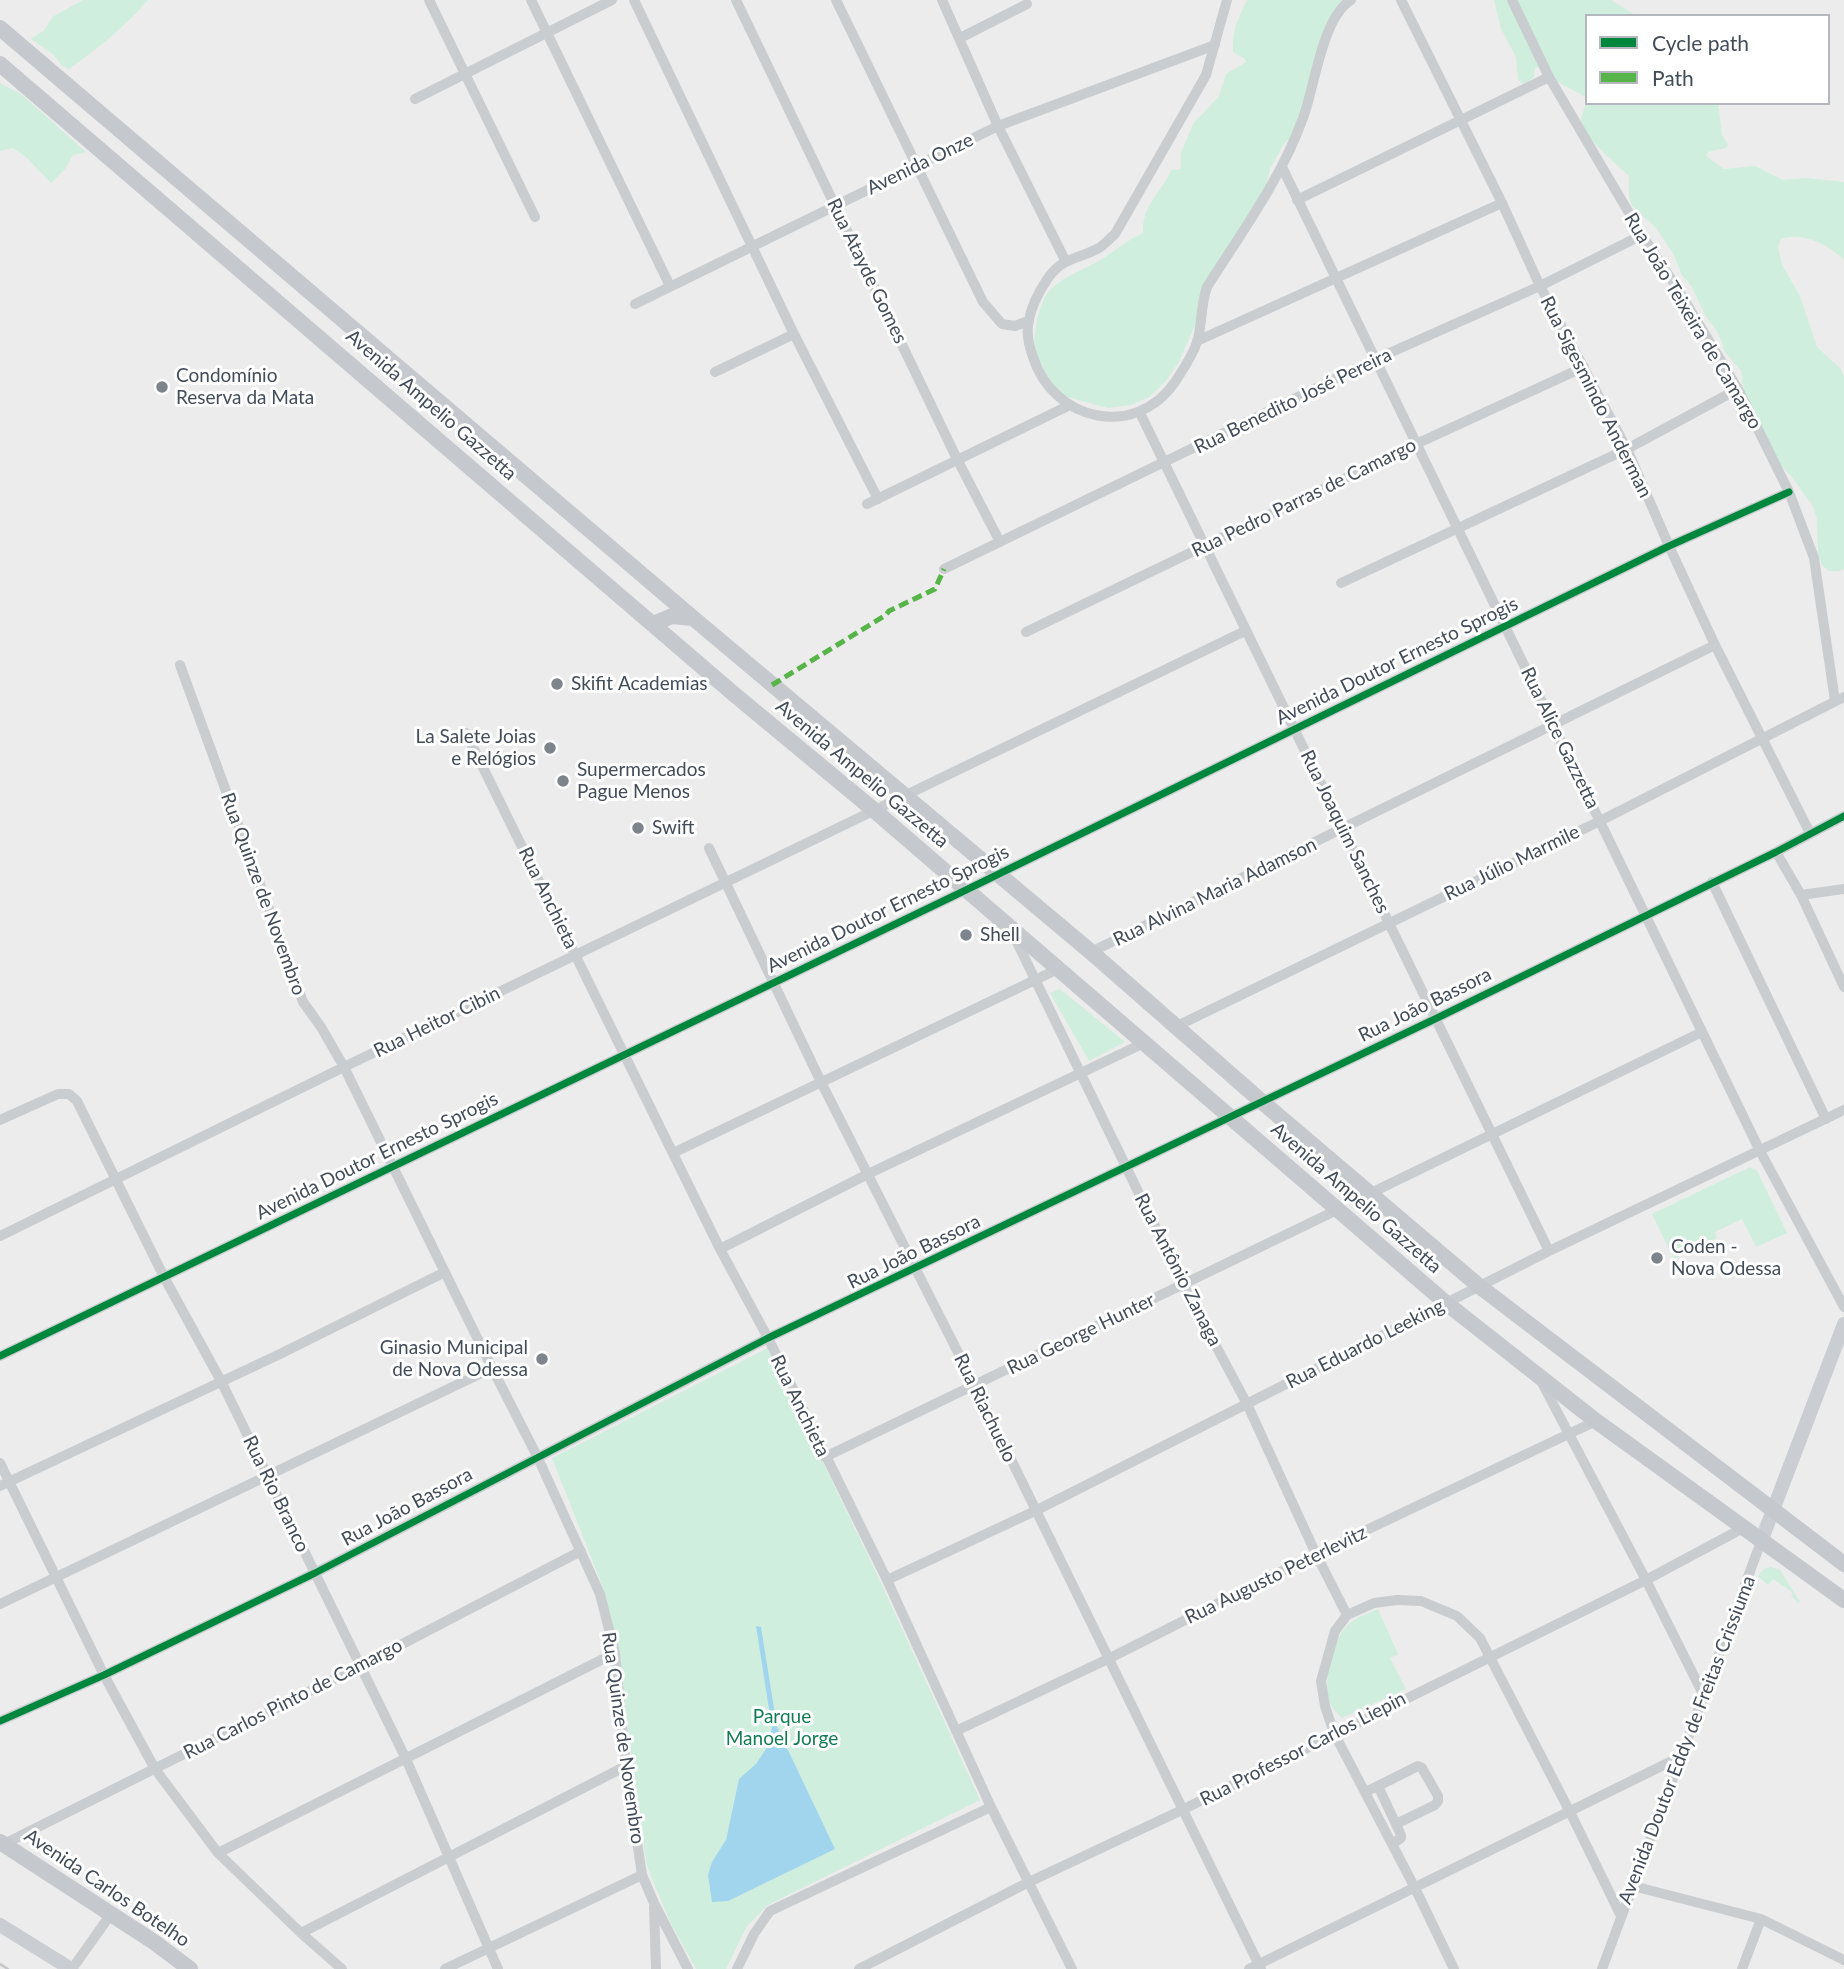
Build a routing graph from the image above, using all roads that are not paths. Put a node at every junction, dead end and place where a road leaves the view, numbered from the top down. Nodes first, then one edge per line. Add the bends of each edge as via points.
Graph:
1 (429, 0) edge
2 (531, 0) edge
3 (612, 0) edge
4 (634, 0) edge
5 (736, 0) edge
6 (836, 0) edge
7 (942, 0) edge
8 (1227, 0) edge
9 (1351, 0) edge
10 (1401, 0) edge
11 (1512, 0) edge
12 (1027, 4) dead end
13 (0, 28) edge
14 (547, 34) junction
15 (960, 38) junction
16 (1215, 45) junction
17 (0, 64) edge
18 (465, 73) junction
19 (1549, 77) junction
20 (415, 99) dead end
21 (1462, 119) junction
22 (998, 126) junction
23 (916, 166) junction
24 (1282, 167) junction
25 (1297, 200) junction
26 (1502, 202) junction
27 (836, 206) junction
28 (535, 217) dead end
29 (1642, 235) junction
30 (752, 246) junction
31 (1065, 260) junction
32 (1335, 279) junction
33 (670, 286) junction
34 (1540, 286) junction
35 (635, 304) dead end
36 (1028, 321) junction
37 (351, 328) junction
38 (794, 334) junction
39 (1197, 341) junction
40 (330, 347) junction
41 (1376, 359) junction
42 (1584, 367) junction
43 (715, 372) dead end
44 (1738, 389) junction
45 (1070, 405) junction
46 (1140, 413) junction
47 (1416, 444) junction
48 (1627, 449) junction
49 (958, 461) junction
50 (1163, 464) junction
51 (1789, 492) junction
52 (878, 499) junction
53 (867, 504) dead end
54 (1458, 527) junction
55 (1000, 542) junction
56 (1669, 546) junction
57 (1204, 547) junction
58 (944, 569) dead end
59 (1341, 583) dead end
60 (693, 618) junction
61 (653, 624) junction
62 (1504, 627) junction
63 (1245, 631) junction
64 (1026, 632) dead end
65 (1716, 645) junction
66 (180, 665) dead end
67 (1839, 699) edge
68 (1554, 726) junction
69 (1294, 729) junction
70 (466, 733) dead end
71 (1762, 738) junction
72 (905, 797) junction
73 (875, 811) junction
74 (1844, 816) edge
75 (1600, 821) junction
76 (1342, 829) junction
77 (1810, 833) junction
78 (709, 848) dead end
79 (1776, 852) junction
80 (998, 874) junction
81 (1712, 882) junction
82 (726, 884) junction
83 (1844, 889) edge
84 (966, 890) junction
85 (1801, 895) junction
86 (1646, 914) junction
87 (1390, 922) junction
88 (1008, 925) junction
89 (1091, 952) junction
90 (575, 955) junction
91 (1058, 970) junction
92 (775, 981) junction
93 (1035, 981) junction
94 (1844, 987) edge
95 (1435, 1019) junction
96 (1177, 1026) junction
97 (1702, 1032) junction
98 (1144, 1043) junction
99 (624, 1053) junction
100 (344, 1067) junction
101 (1080, 1074) junction
102 (821, 1082) junction
103 (1261, 1101) junction
104 (1844, 1110) edge
105 (1229, 1117) junction
106 (1826, 1119) junction
107 (0, 1120) edge
108 (1492, 1134) junction
109 (1760, 1151) junction
110 (673, 1153) junction
111 (1126, 1166) junction
112 (392, 1167) junction
113 (868, 1174) junction
114 (116, 1181) junction
115 (1371, 1193) junction
116 (1337, 1210) junction
117 (0, 1236) edge
118 (720, 1249) junction
119 (1549, 1251) junction
120 (916, 1270) junction
121 (445, 1272) junction
122 (164, 1276) junction
123 (1183, 1284) junction
124 (1479, 1286) junction
125 (1446, 1303) junction
126 (1844, 1307) edge
127 (1844, 1324) edge
128 (768, 1338) junction
129 (0, 1356) edge
130 (492, 1368) junction
131 (1535, 1371) junction
132 (221, 1381) junction
133 (975, 1386) junction
134 (1247, 1404) junction
135 (1596, 1421) junction
136 (1569, 1434) junction
137 (537, 1456) junction
138 (825, 1457) junction
139 (0, 1463) edge
140 (267, 1476) junction
141 (10, 1482) junction
142 (0, 1486) edge
143 (1772, 1510) junction
144 (1035, 1511) junction
145 (1745, 1527) junction
146 (1762, 1539) junction
147 (581, 1551) junction
148 (1315, 1554) junction
149 (1844, 1564) edge
150 (315, 1573) junction
151 (55, 1577) junction
152 (887, 1580) junction
153 (1646, 1580) junction
154 (1844, 1600) edge
155 (0, 1604) edge
156 (1347, 1615) junction
157 (615, 1653) junction
158 (1489, 1656) junction
159 (1108, 1659) junction
160 (360, 1666) junction
161 (104, 1675) junction
162 (1704, 1696) junction
163 (0, 1721) edge
164 (956, 1731) junction
165 (1334, 1733) junction
166 (1682, 1756) junction
167 (406, 1759) junction
168 (626, 1766) junction
169 (155, 1769) junction
170 (1378, 1786) junction
171 (1364, 1791) junction
172 (991, 1807) junction
173 (1182, 1810) junction
174 (1570, 1812) junction
175 (1396, 1825) junction
176 (2, 1843) edge
177 (1392, 1844) junction
178 (218, 1853) junction
179 (448, 1857) junction
180 (642, 1875) junction
181 (1029, 1882) junction
182 (1633, 1886) junction
183 (1415, 1888) junction
184 (654, 1903) junction
185 (111, 1914) junction
186 (1621, 1916) junction
187 (1760, 1919) junction
188 (0, 1925) edge
189 (301, 1933) junction
190 (488, 1948) junction
191 (1844, 1961) edge
192 (881, 1964) edge
193 (1256, 1967) edge
194 (72, 1969) edge
195 (190, 1969) edge
196 (342, 1969) edge
197 (445, 1969) edge
198 (498, 1969) edge
199 (656, 1969) edge
200 (688, 1969) edge
201 (737, 1969) edge
202 (859, 1969) edge
203 (1072, 1969) edge
204 (1454, 1969) edge
205 (1602, 1969) edge
206 (1742, 1969) edge
207 (1841, 1969) edge

1 - 18 street
2 - 14 street
3 - 14 street
4 - 30 street
5 - 27 street, Rua Atayde Gomes
6 - 23 street
7 - 15 street
8 - 16 street
9 - 24 street via 1337,13 1304,117
10 - 21 street, Rua Sigesmindo Anderman
11 - 19 street, Rua João Teixeira de Camargo
12 - 15 street
13 - 37 main road, Avenida Ampelio Gazzetta
14 - 18 street
14 - 33 street
15 - 22 street
16 - 22 street, Avenida Onze
16 - 31 street via 1198,91 1115,234 1100,247
17 - 40 main road, Avenida Ampelio Gazzetta
18 - 20 street
18 - 28 street
19 - 21 street
19 - 29 street, Rua João Teixeira de Camargo
21 - 25 street
21 - 26 street, Rua Sigesmindo Anderman
22 - 23 street, Avenida Onze
22 - 31 street
23 - 27 street, Avenida Onze
23 - 36 street via 992,316 1014,326
24 - 25 street, Rua Alice Gazzetta
24 - 39 street via 1208,287
25 - 32 street, Rua Alice Gazzetta
26 - 32 street
26 - 34 street, Rua Sigesmindo Anderman
27 - 30 street, Avenida Onze
27 - 49 street, Rua Atayde Gomes
29 - 34 street, Rua Benedito José Pereira
29 - 44 street, Rua João Teixeira de Camargo
30 - 33 street, Avenida Onze
30 - 38 street
31 - 36 street via 1046,281
32 - 39 street
32 - 41 street, Rua Alice Gazzetta
33 - 35 street, Avenida Onze
34 - 41 street, Rua Benedito José Pereira
34 - 42 street, Rua Sigesmindo Anderman
36 - 45 street via 1037,369 1049,389
37 - 40 main road via 346,339
37 - 60 main road, Avenida Ampelio Gazzetta
38 - 43 street
38 - 52 street
39 - 46 street via 1159,401
40 - 61 main road, Avenida Ampelio Gazzetta
41 - 47 street, Rua Alice Gazzetta
41 - 50 street, Rua Benedito José Pereira
42 - 47 street, Rua Pedro Parras de Camargo
42 - 48 street, Rua Sigesmindo Anderman
44 - 48 street
44 - 51 street, Rua João Teixeira de Camargo
45 - 46 street via 1100,415
45 - 49 street
46 - 50 street, Rua Joaquim Sanches
47 - 54 street, Rua Alice Gazzetta
47 - 57 street, Rua Pedro Parras de Camargo
48 - 54 street
48 - 56 street, Rua Sigesmindo Anderman
49 - 52 street
49 - 55 street, Rua Atayde Gomes
50 - 55 street, Rua Benedito José Pereira
50 - 57 street, Rua Joaquim Sanches
51 - 56 street, Avenida Doutor Ernesto Sprogis
51 - 67 street, Rua João Teixeira de Camargo via 1814,558
52 - 53 street
54 - 59 street
54 - 62 street, Rua Alice Gazzetta
55 - 58 street, Rua Benedito José Pereira
56 - 62 street, Avenida Doutor Ernesto Sprogis
56 - 65 street, Rua Sigesmindo Anderman
57 - 63 street, Rua Joaquim Sanches
57 - 64 street, Rua Pedro Parras de Camargo
60 - 61 main road via 672,616
60 - 72 main road, Avenida Ampelio Gazzetta
61 - 73 main road, Avenida Ampelio Gazzetta
62 - 68 street, Rua Alice Gazzetta
62 - 69 street, Avenida Doutor Ernesto Sprogis
63 - 69 street, Rua Joaquim Sanches
63 - 72 street, Rua Heitor Cibin
65 - 68 street, Rua Alvina Maria Adamson
65 - 71 street, Rua Sigesmindo Anderman
66 - 100 street, Rua Quinze de Novembro via 303,1002
67 - 71 street, Rua Júlio Marmile
68 - 75 street, Rua Alice Gazzetta
68 - 76 street, Rua Alvina Maria Adamson
69 - 76 street, Rua Joaquim Sanches
69 - 80 street, Avenida Doutor Ernesto Sprogis
70 - 90 street, Rua Anchieta
71 - 75 street, Rua Júlio Marmile
71 - 77 street, Rua Sigesmindo Anderman
72 - 73 street, Rua Heitor Cibin
72 - 80 main road, Avenida Ampelio Gazzetta
73 - 82 street, Rua Heitor Cibin
73 - 84 main road, Avenida Ampelio Gazzetta
74 - 77 street, Rua João Bassora
75 - 86 street, Rua Alice Gazzetta
75 - 87 street, Rua Júlio Marmile
76 - 87 street, Rua Joaquim Sanches
76 - 89 street, Rua Alvina Maria Adamson
77 - 79 street, Rua João Bassora
78 - 82 street, Rua Riachuelo
79 - 81 street, Rua João Bassora
79 - 85 street
80 - 84 street, Avenida Doutor Ernesto Sprogis
80 - 89 main road, Avenida Ampelio Gazzetta
81 - 86 street, Rua João Bassora
81 - 106 street
82 - 90 street, Rua Heitor Cibin
82 - 92 street, Rua Riachuelo
83 - 85 street
84 - 88 main road, Avenida Ampelio Gazzetta
84 - 92 street, Avenida Doutor Ernesto Sprogis
85 - 94 street
86 - 95 street, Rua João Bassora
86 - 97 street, Rua Alice Gazzetta
87 - 95 street, Rua Joaquim Sanches
87 - 96 street, Rua Júlio Marmile
88 - 91 main road, Avenida Ampelio Gazzetta
88 - 93 street, Rua Antônio Zanaga
89 - 96 main road, Avenida Ampelio Gazzetta
90 - 99 street, Rua Anchieta
90 - 100 street, Rua Heitor Cibin
91 - 93 street
91 - 98 main road, Avenida Ampelio Gazzetta
92 - 99 street, Avenida Doutor Ernesto Sprogis
92 - 102 street, Rua Riachuelo
93 - 101 street, Rua Antônio Zanaga
93 - 102 street
95 - 103 street, Rua João Bassora
95 - 108 street, Rua Joaquim Sanches
96 - 103 main road, Avenida Ampelio Gazzetta
97 - 108 street
97 - 109 street, Rua Alice Gazzetta
98 - 101 street
98 - 105 main road, Avenida Ampelio Gazzetta
99 - 110 street, Rua Anchieta
99 - 112 street, Avenida Doutor Ernesto Sprogis
100 - 112 street, Rua Quinze de Novembro
100 - 114 street, Rua Heitor Cibin
101 - 111 street, Rua Antônio Zanaga
101 - 113 street
102 - 110 street
102 - 113 street, Rua Riachuelo
103 - 105 street, Rua João Bassora
103 - 115 main road, Avenida Ampelio Gazzetta
104 - 106 street, Rua Eduardo Leeking
105 - 111 street, Rua João Bassora
105 - 116 main road, Avenida Ampelio Gazzetta
106 - 109 street, Rua Eduardo Leeking
107 - 114 street, Rua Rio Branco via 58,1094 69,1094 77,1101
108 - 115 street
108 - 119 street, Rua Joaquim Sanches
109 - 119 street, Rua Eduardo Leeking
109 - 126 street, Rua Alice Gazzetta
110 - 118 street, Rua Anchieta
111 - 120 street, Rua João Bassora
111 - 123 street, Rua Antônio Zanaga
112 - 121 street, Rua Quinze de Novembro
112 - 122 street, Avenida Doutor Ernesto Sprogis
113 - 118 street
113 - 120 street, Rua Riachuelo
114 - 117 street, Rua Heitor Cibin
114 - 122 street, Rua Rio Branco
115 - 124 main road, Avenida Ampelio Gazzetta
116 - 123 street, Rua George Hunter
116 - 125 main road, Avenida Ampelio Gazzetta
118 - 128 street, Rua Anchieta
119 - 124 street, Rua Eduardo Leeking
120 - 128 street, Rua João Bassora
120 - 133 street, Rua Riachuelo
121 - 130 street, Rua Quinze de Novembro
121 - 132 street
122 - 129 street, Avenida Doutor Ernesto Sprogis
122 - 132 street, Rua Rio Branco
123 - 133 street, Rua George Hunter
123 - 134 street, Rua Antônio Zanaga
124 - 125 street, Rua Eduardo Leeking
124 - 143 main road, Avenida Ampelio Gazzetta
125 - 131 main road, Avenida Ampelio Gazzetta
125 - 134 street, Rua Eduardo Leeking
127 - 143 main road, Avenida Doutor Eddy de Freitas Crissiuma
128 - 137 street, Rua João Bassora
128 - 138 street, Rua Anchieta
130 - 137 street, Rua Quinze de Novembro
130 - 140 street
131 - 135 main road, Avenida Ampelio Gazzetta
131 - 136 street
132 - 140 street, Rua Rio Branco
132 - 141 street
133 - 138 street, Rua George Hunter
133 - 144 street, Rua Riachuelo
134 - 144 street, Rua Eduardo Leeking
134 - 148 street, Rua Antônio Zanaga
135 - 136 street, Rua Augusto Peterlevitz
135 - 145 main road, Avenida Ampelio Gazzetta
136 - 148 street, Rua Augusto Peterlevitz
136 - 153 street
137 - 147 street, Rua Quinze de Novembro
137 - 150 street, Rua João Bassora
138 - 152 street, Rua Anchieta
139 - 141 street
140 - 150 street, Rua Rio Branco
140 - 151 street
141 - 142 street
141 - 151 street
143 - 146 main road, Avenida Doutor Eddy de Freitas Crissiuma
143 - 149 main road, Avenida Ampelio Gazzetta
144 - 152 street, Rua Eduardo Leeking
144 - 159 street, Rua Riachuelo
145 - 146 main road, Avenida Ampelio Gazzetta
145 - 153 street, Rua Professor Carlos Liepin
146 - 154 main road, Avenida Ampelio Gazzetta
146 - 162 street, Avenida Doutor Eddy de Freitas Crissiuma
147 - 157 street, Rua Quinze de Novembro via 600,1594
147 - 160 street, Rua Carlos Pinto de Camargo
148 - 156 street, Rua Antônio Zanaga
148 - 159 street, Rua Augusto Peterlevitz
150 - 160 street, Rua Rio Branco
150 - 161 street, Rua João Bassora
151 - 155 street
151 - 161 street
152 - 164 street, Rua Anchieta
153 - 158 street, Rua Professor Carlos Liepin
153 - 162 street
156 - 158 street via 1374,1603 1421,1601 1457,1616 1480,1638
156 - 165 street via 1335,1631 1321,1681
157 - 167 street
157 - 168 street, Rua Quinze de Novembro
158 - 165 street, Rua Professor Carlos Liepin
158 - 174 street
159 - 164 street, Rua Augusto Peterlevitz
159 - 173 street, Rua Riachuelo
160 - 167 street, Rua Rio Branco
160 - 169 street, Rua Carlos Pinto de Camargo
161 - 163 street, Rua João Bassora
161 - 169 street
162 - 166 street, Avenida Doutor Eddy de Freitas Crissiuma
164 - 172 street, Rua Anchieta
165 - 171 street
165 - 173 street, Rua Professor Carlos Liepin
166 - 174 street
166 - 182 street, Avenida Doutor Eddy de Freitas Crissiuma
167 - 178 street
167 - 179 street, Rua Rio Branco
168 - 179 street
168 - 180 street, Rua Quinze de Novembro
169 - 176 street, Rua Carlos Pinto de Camargo
169 - 178 street
170 - 171 street
170 - 175 street
170 - 175 street via 1418,1766 1438,1796 1435,1805
171 - 177 street
172 - 181 street, Rua Anchieta
172 - 201 street via 770,1911
173 - 181 street, Rua Professor Carlos Liepin
173 - 193 street, Rua Riachuelo
174 - 183 street
174 - 186 street
175 - 177 street via 1401,1839
176 - 185 main road, Avenida Carlos Botelho
177 - 183 street
178 - 189 street
179 - 189 street
179 - 190 street, Rua Rio Branco
180 - 184 street, Rua Quinze de Novembro
180 - 190 street
181 - 192 street, Rua Professor Carlos Liepin
181 - 203 street, Rua Anchieta
182 - 186 street, Avenida Doutor Eddy de Freitas Crissiuma
182 - 187 street
183 - 193 street
183 - 204 street
184 - 199 street
184 - 200 street, Rua Quinze de Novembro
185 - 194 street
185 - 195 main road, Avenida Carlos Botelho
186 - 205 street, Avenida Doutor Eddy de Freitas Crissiuma
187 - 191 street
187 - 206 street
188 - 194 main road
189 - 196 street
190 - 197 street
190 - 198 street, Rua Rio Branco
191 - 207 street
192 - 202 street, Rua Professor Carlos Liepin

